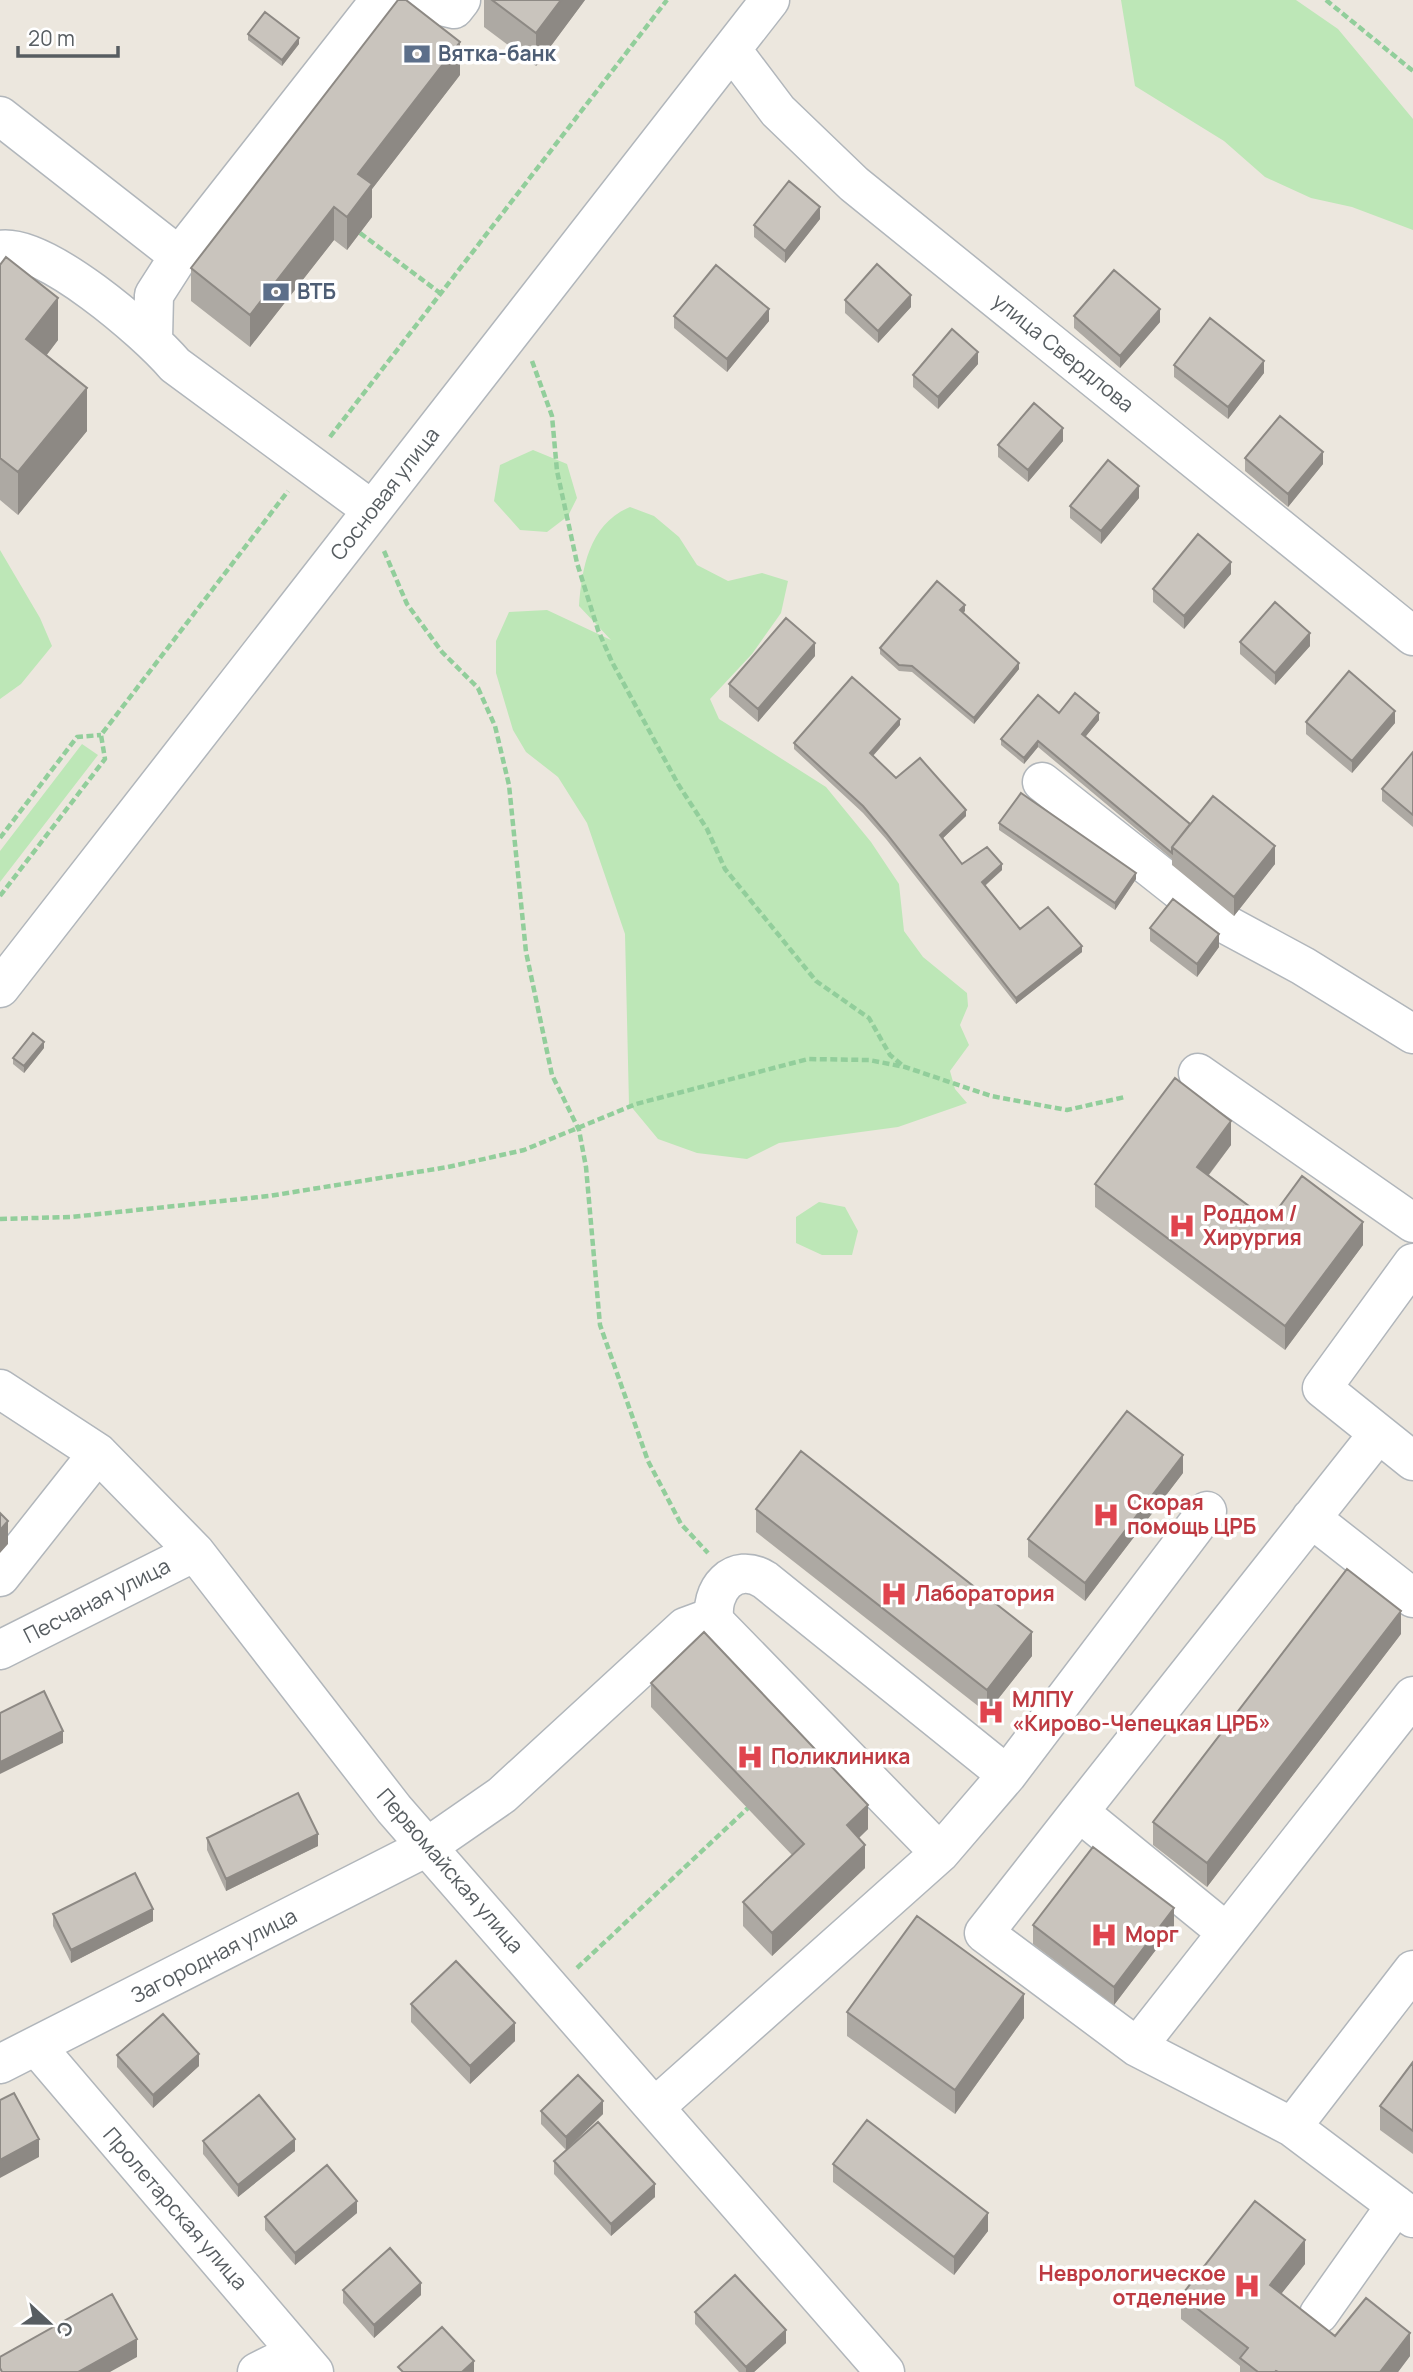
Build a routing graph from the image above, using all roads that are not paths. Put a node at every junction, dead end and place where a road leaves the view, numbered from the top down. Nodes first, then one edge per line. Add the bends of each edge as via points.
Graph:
1 (380, 0) edge
2 (415, 0) edge
3 (461, 0) edge
4 (771, 0) edge
5 (732, 50) junction
6 (0, 117) edge
7 (0, 250) edge
8 (179, 256) junction
9 (153, 339) junction
10 (372, 510) junction
11 (1413, 636) edge
12 (1042, 782) dead end
13 (0, 988) edge
14 (1413, 1034) edge
15 (1198, 1073) dead end
16 (1413, 1223) edge
17 (1413, 1263) edge
18 (0, 1389) edge
19 (1378, 1434) junction
20 (98, 1453) junction
21 (1413, 1461) edge
22 (1207, 1511) dead end
23 (1311, 1518) junction
24 (195, 1552) junction
25 (0, 1577) edge
26 (1413, 1598) edge
27 (715, 1622) junction
28 (0, 1650) edge
29 (1413, 1696) edge
30 (1007, 1775) junction
31 (1079, 1812) junction
32 (427, 1847) junction
33 (940, 1853) junction
34 (1226, 1931) junction
35 (1413, 1970) edge
36 (36, 2046) junction
37 (1136, 2047) junction
38 (0, 2064) edge
39 (655, 2107) junction
40 (1292, 2127) junction
41 (1404, 2212) edge
42 (1318, 2314) dead end
43 (306, 2362) edge
44 (257, 2372) edge
45 (885, 2372) edge

1 - 8 street
2 - 3 street via 454,9
4 - 5 street, Сосновая улица
5 - 10 street, Сосновая улица
5 - 11 street, улица Свердлова via 778,111 854,184
6 - 8 street
7 - 9 street via 34,254
8 - 9 street via 155,295
9 - 10 street via 175,365
10 - 13 street, Сосновая улица
12 - 14 street via 1214,918
15 - 16 street
17 - 19 street via 1322,1388
18 - 20 street, Первомайская улица
19 - 21 street
19 - 23 street
20 - 24 street, Первомайская улица
20 - 25 street
22 - 30 street
23 - 26 street
23 - 31 street
24 - 28 street, Песчаная улица
24 - 32 street, Первомайская улица
27 - 30 street via 714,1603 733,1575 750,1572
27 - 32 street, Загородная улица via 704,1620 685,1627 502,1795
27 - 33 street
29 - 34 street
30 - 33 street
31 - 34 street
31 - 37 street via 984,1933
32 - 36 street, Загородная улица
32 - 39 street, Первомайская улица
33 - 39 street
34 - 37 street
35 - 40 street
36 - 38 street, Загородная улица
36 - 43 street, Пролетарская улица
37 - 40 street
39 - 45 street, Первомайская улица
40 - 41 street
41 - 42 street
43 - 44 street

